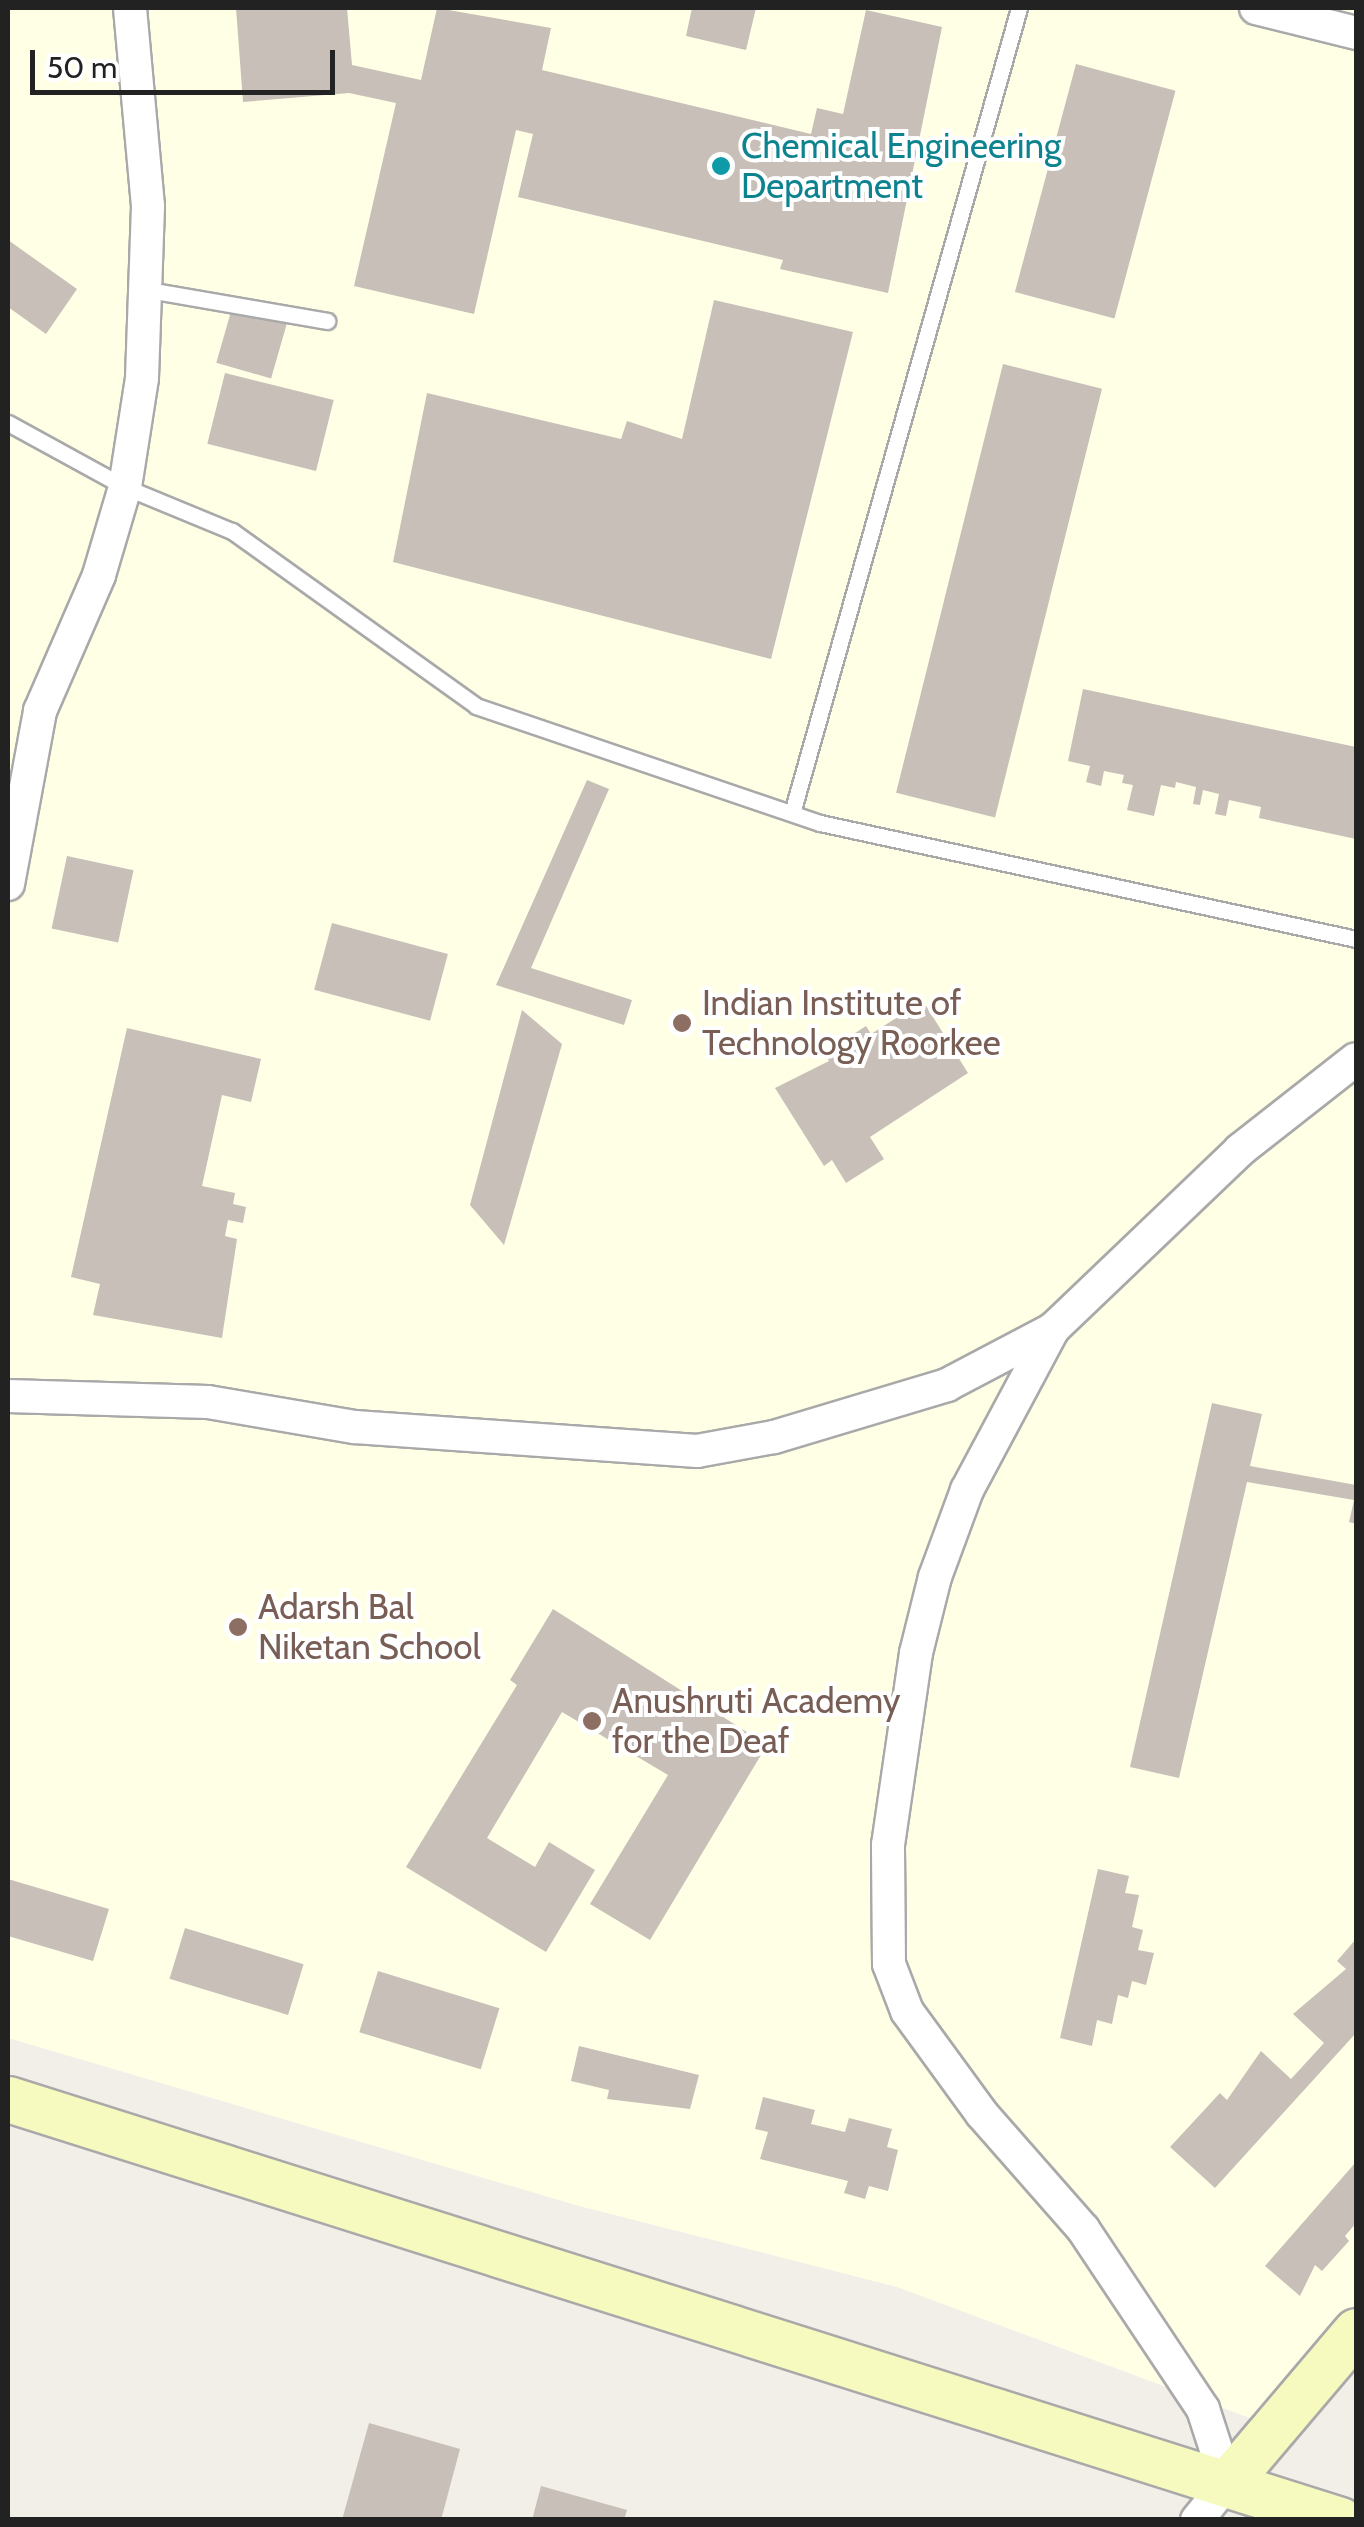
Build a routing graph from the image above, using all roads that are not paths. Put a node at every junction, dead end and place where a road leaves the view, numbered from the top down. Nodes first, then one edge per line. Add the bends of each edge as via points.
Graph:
1 (130, 8) edge
2 (1019, 8) edge
3 (1256, 8) edge
4 (1314, 15) edge
5 (1356, 33) edge
6 (148, 290) junction
7 (327, 320) dead end
8 (8, 422) edge
9 (125, 487) junction
10 (792, 813) junction
11 (8, 884) edge
12 (1356, 939) edge
13 (1356, 1058) edge
14 (1053, 1329) junction
15 (8, 1396) edge
16 (8, 2099) edge
17 (1356, 2331) edge
18 (1227, 2484) junction
19 (1197, 2520) edge
20 (1340, 2520) edge

1 - 6 street
2 - 10 lane
3 - 4 street
4 - 5 street
6 - 7 lane
6 - 9 street
8 - 9 lane
9 - 10 lane via 232,531 476,706
9 - 11 street via 99,575 40,711
10 - 12 lane via 1190,908
13 - 14 street via 1240,1150
14 - 15 street via 947,1384 774,1437 697,1451 355,1427 208,1402 63,1392
14 - 18 street via 967,1490 935,1577 894,1786 885,1912 889,1964 907,2011 982,2114 1083,2229 1184,2378 1203,2408
16 - 18 main road
17 - 18 main road
18 - 19 street
18 - 20 main road

